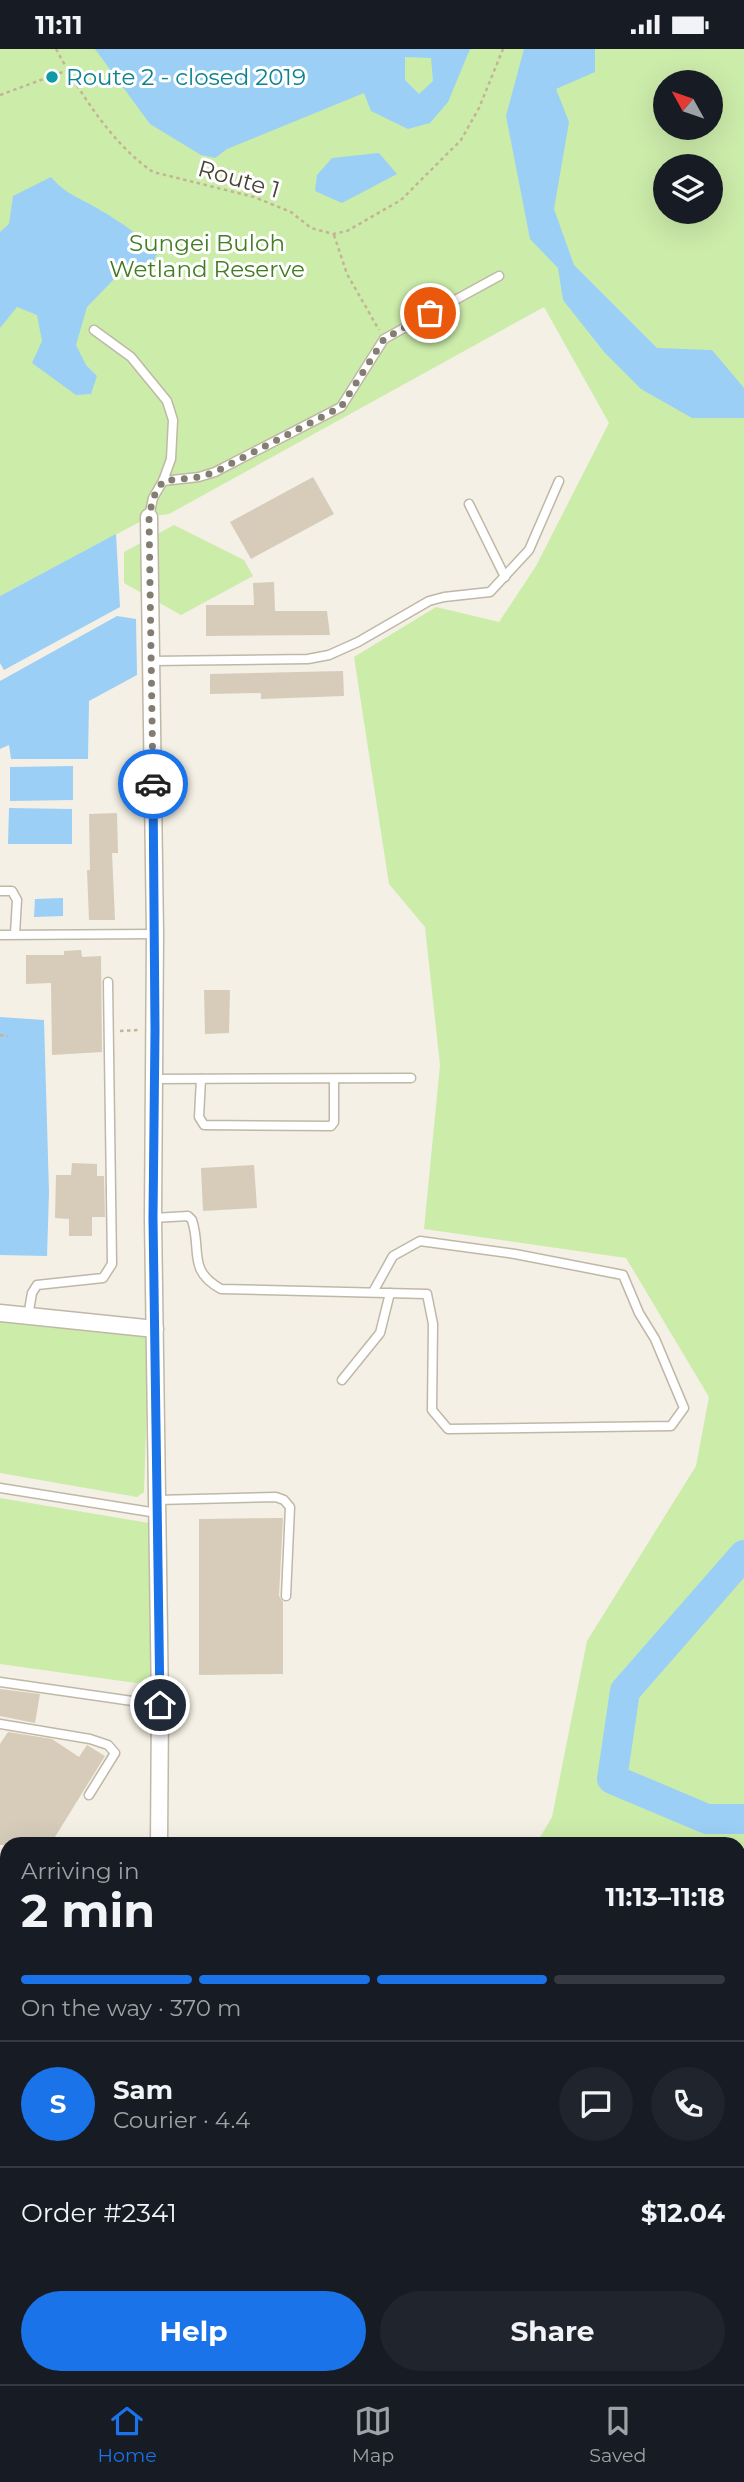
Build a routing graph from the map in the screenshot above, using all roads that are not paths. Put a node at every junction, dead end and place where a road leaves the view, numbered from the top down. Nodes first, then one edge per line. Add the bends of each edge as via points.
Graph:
1 (499, 276) dead end
2 (94, 330) dead end
3 (163, 481) junction
4 (559, 481) dead end
5 (469, 505) dead end
6 (149, 517) joint
7 (505, 577) junction
8 (151, 661) junction
9 (0, 891) edge
10 (155, 934) junction
11 (0, 935) edge
12 (15, 935) junction
13 (108, 982) dead end
14 (411, 1078) dead end
15 (154, 1079) junction
16 (201, 1079) junction
17 (334, 1079) junction
18 (153, 1218) junction
19 (373, 1292) junction
20 (390, 1293) junction
21 (0, 1313) edge
22 (28, 1316) junction
23 (155, 1329) junction
24 (342, 1380) dead end
25 (0, 1488) edge
26 (157, 1507) junction
27 (286, 1596) dead end
28 (0, 1682) edge
29 (160, 1705) junction
30 (0, 1724) edge
31 (89, 1795) dead end
32 (159, 1837) edge

1 - 3 lane via 384,339 341,407 215,472
2 - 3 lane via 131,357 167,401 173,420 171,459
3 - 6 lane
4 - 7 lane via 529,550
5 - 7 lane
6 - 8 street
7 - 8 lane via 490,592 429,601 329,655
8 - 10 street
9 - 12 lane via 12,891 16,900
10 - 12 lane
10 - 15 street
11 - 12 lane
13 - 22 lane via 112,1264 103,1278 37,1285
14 - 17 lane
15 - 16 lane
15 - 18 street
16 - 17 lane
16 - 17 lane via 199,1117 204,1125 331,1126
18 - 19 lane via 188,1216 192,1220 199,1267 203,1276 221,1289
18 - 23 street
19 - 20 lane
19 - 20 lane via 393,1256 420,1241 623,1275 684,1408 671,1426 448,1429 432,1410 433,1324 427,1294
20 - 24 lane via 380,1333
21 - 22 street
22 - 23 street
23 - 26 street
25 - 26 lane
26 - 27 lane via 284,1500 290,1507
26 - 29 street
28 - 29 lane
29 - 32 street
30 - 31 lane via 108,1745 115,1753

